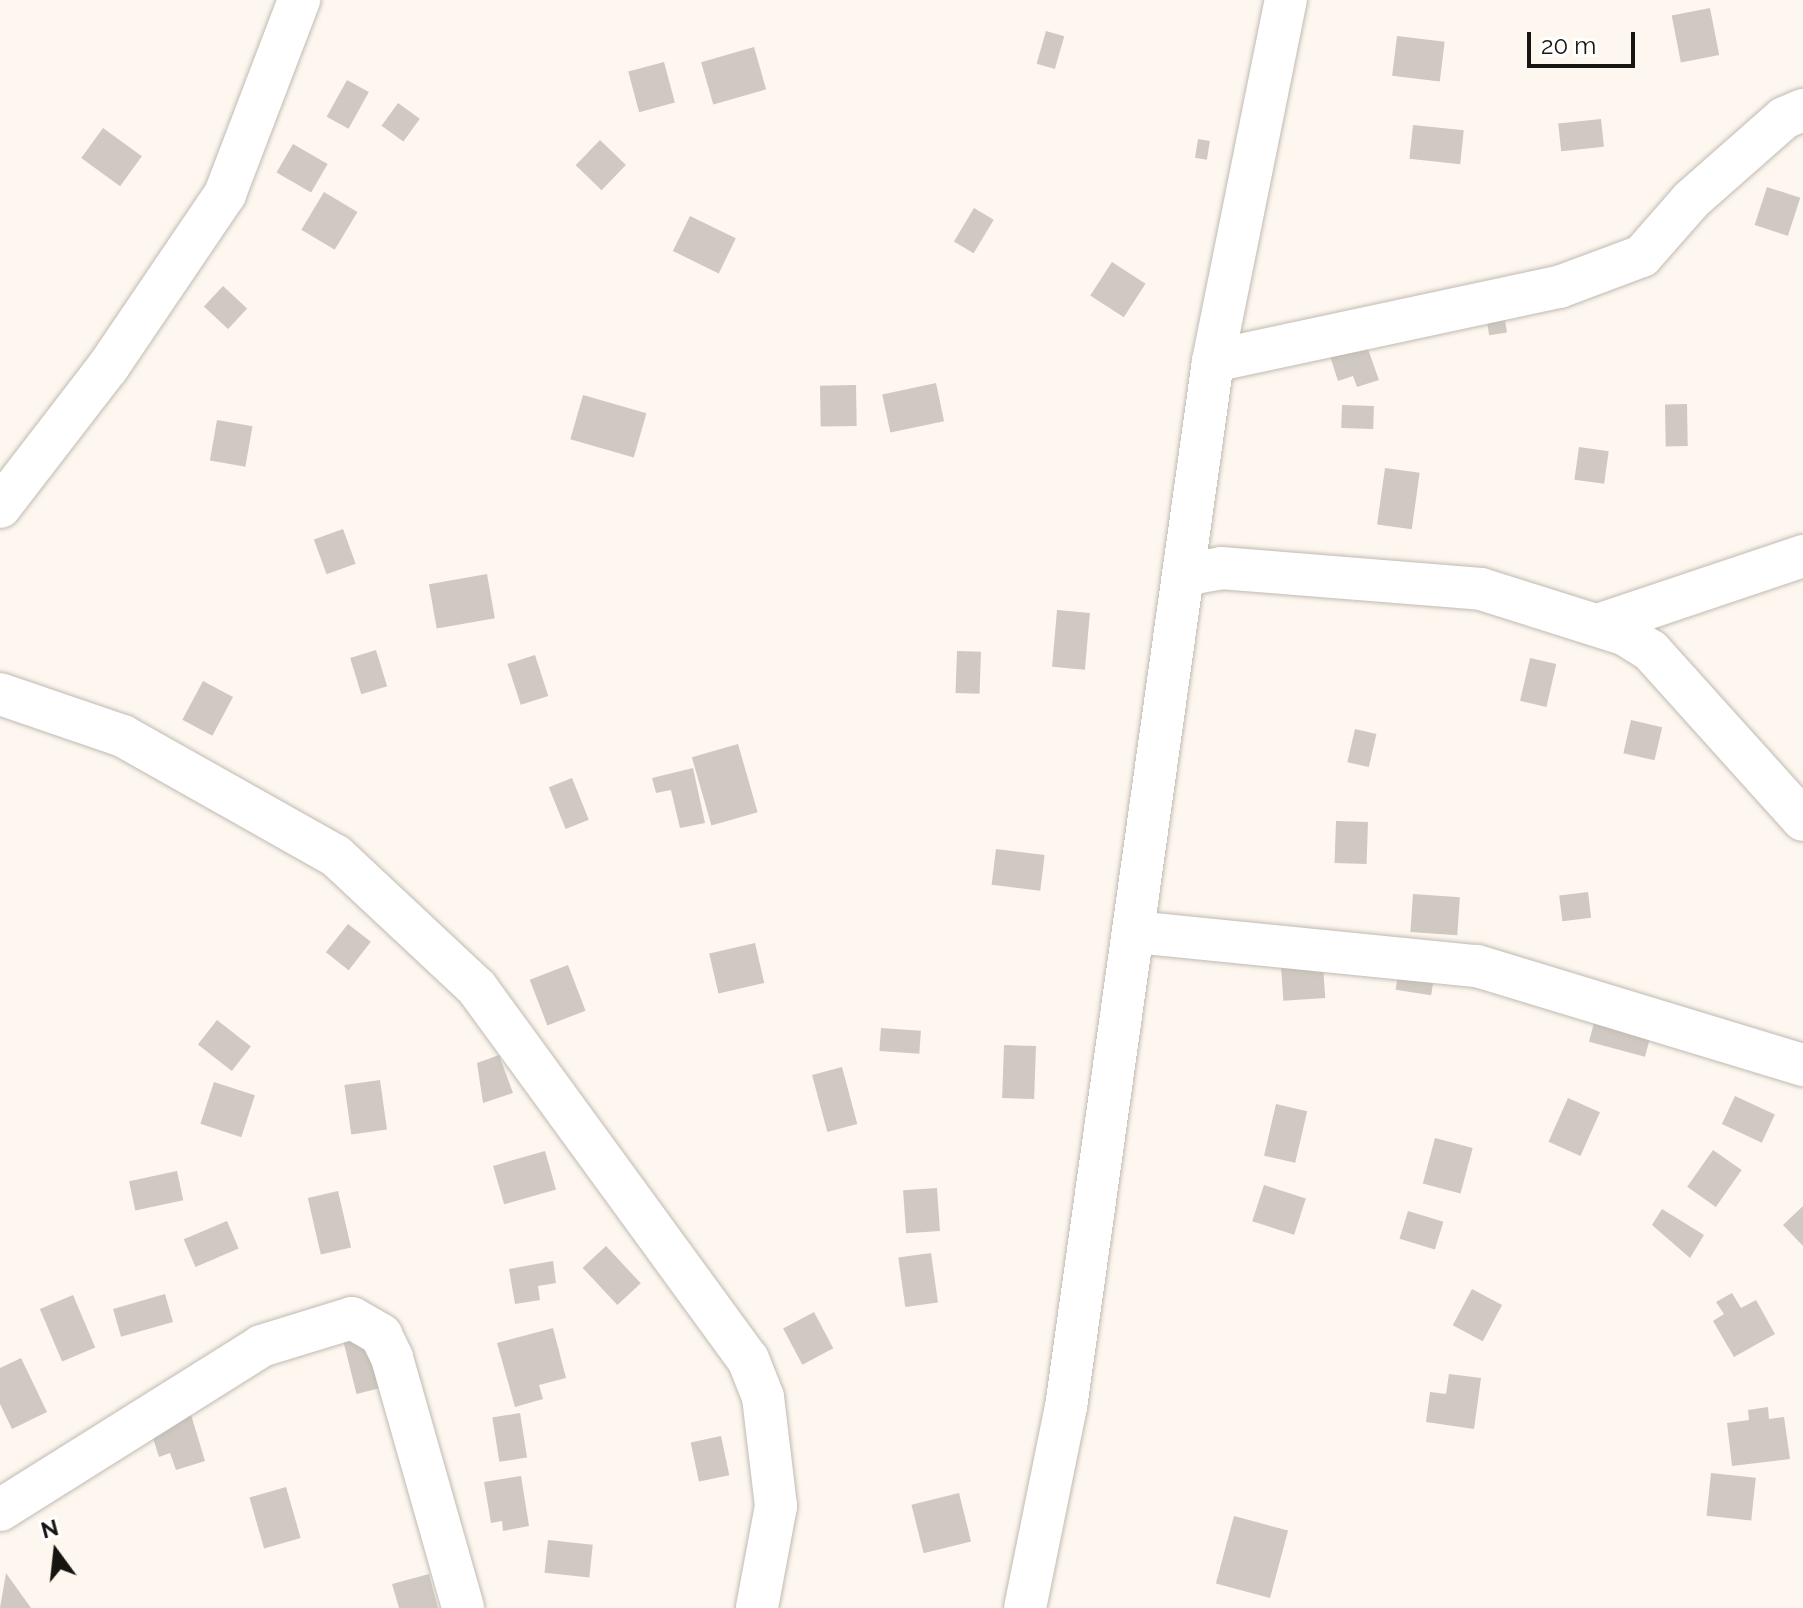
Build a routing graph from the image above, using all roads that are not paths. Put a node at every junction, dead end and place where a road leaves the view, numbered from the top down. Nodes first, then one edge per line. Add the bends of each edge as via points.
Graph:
1 (299, 0) edge
2 (1286, 0) edge
3 (1803, 110) edge
4 (1213, 361) junction
5 (0, 507) edge
6 (1803, 556) edge
7 (1183, 575) junction
8 (1598, 625) junction
9 (0, 694) edge
10 (1803, 820) edge
11 (1134, 932) junction
12 (1803, 1065) edge
13 (0, 1510) edge
14 (463, 1608) edge
15 (757, 1608) edge
16 (1025, 1608) edge

1 - 5 street via 225,194 108,367
2 - 4 street
3 - 4 street via 1784,118 1691,200 1642,256 1559,287
4 - 7 street
6 - 8 street
7 - 8 street via 1221,568 1481,589
7 - 11 street
8 - 10 street via 1651,651
9 - 15 street via 123,736 336,856 477,988 748,1359 763,1397 776,1506
11 - 12 street via 1477,966
11 - 16 street via 1066,1407
13 - 14 street via 261,1346 352,1318 381,1335 392,1358

